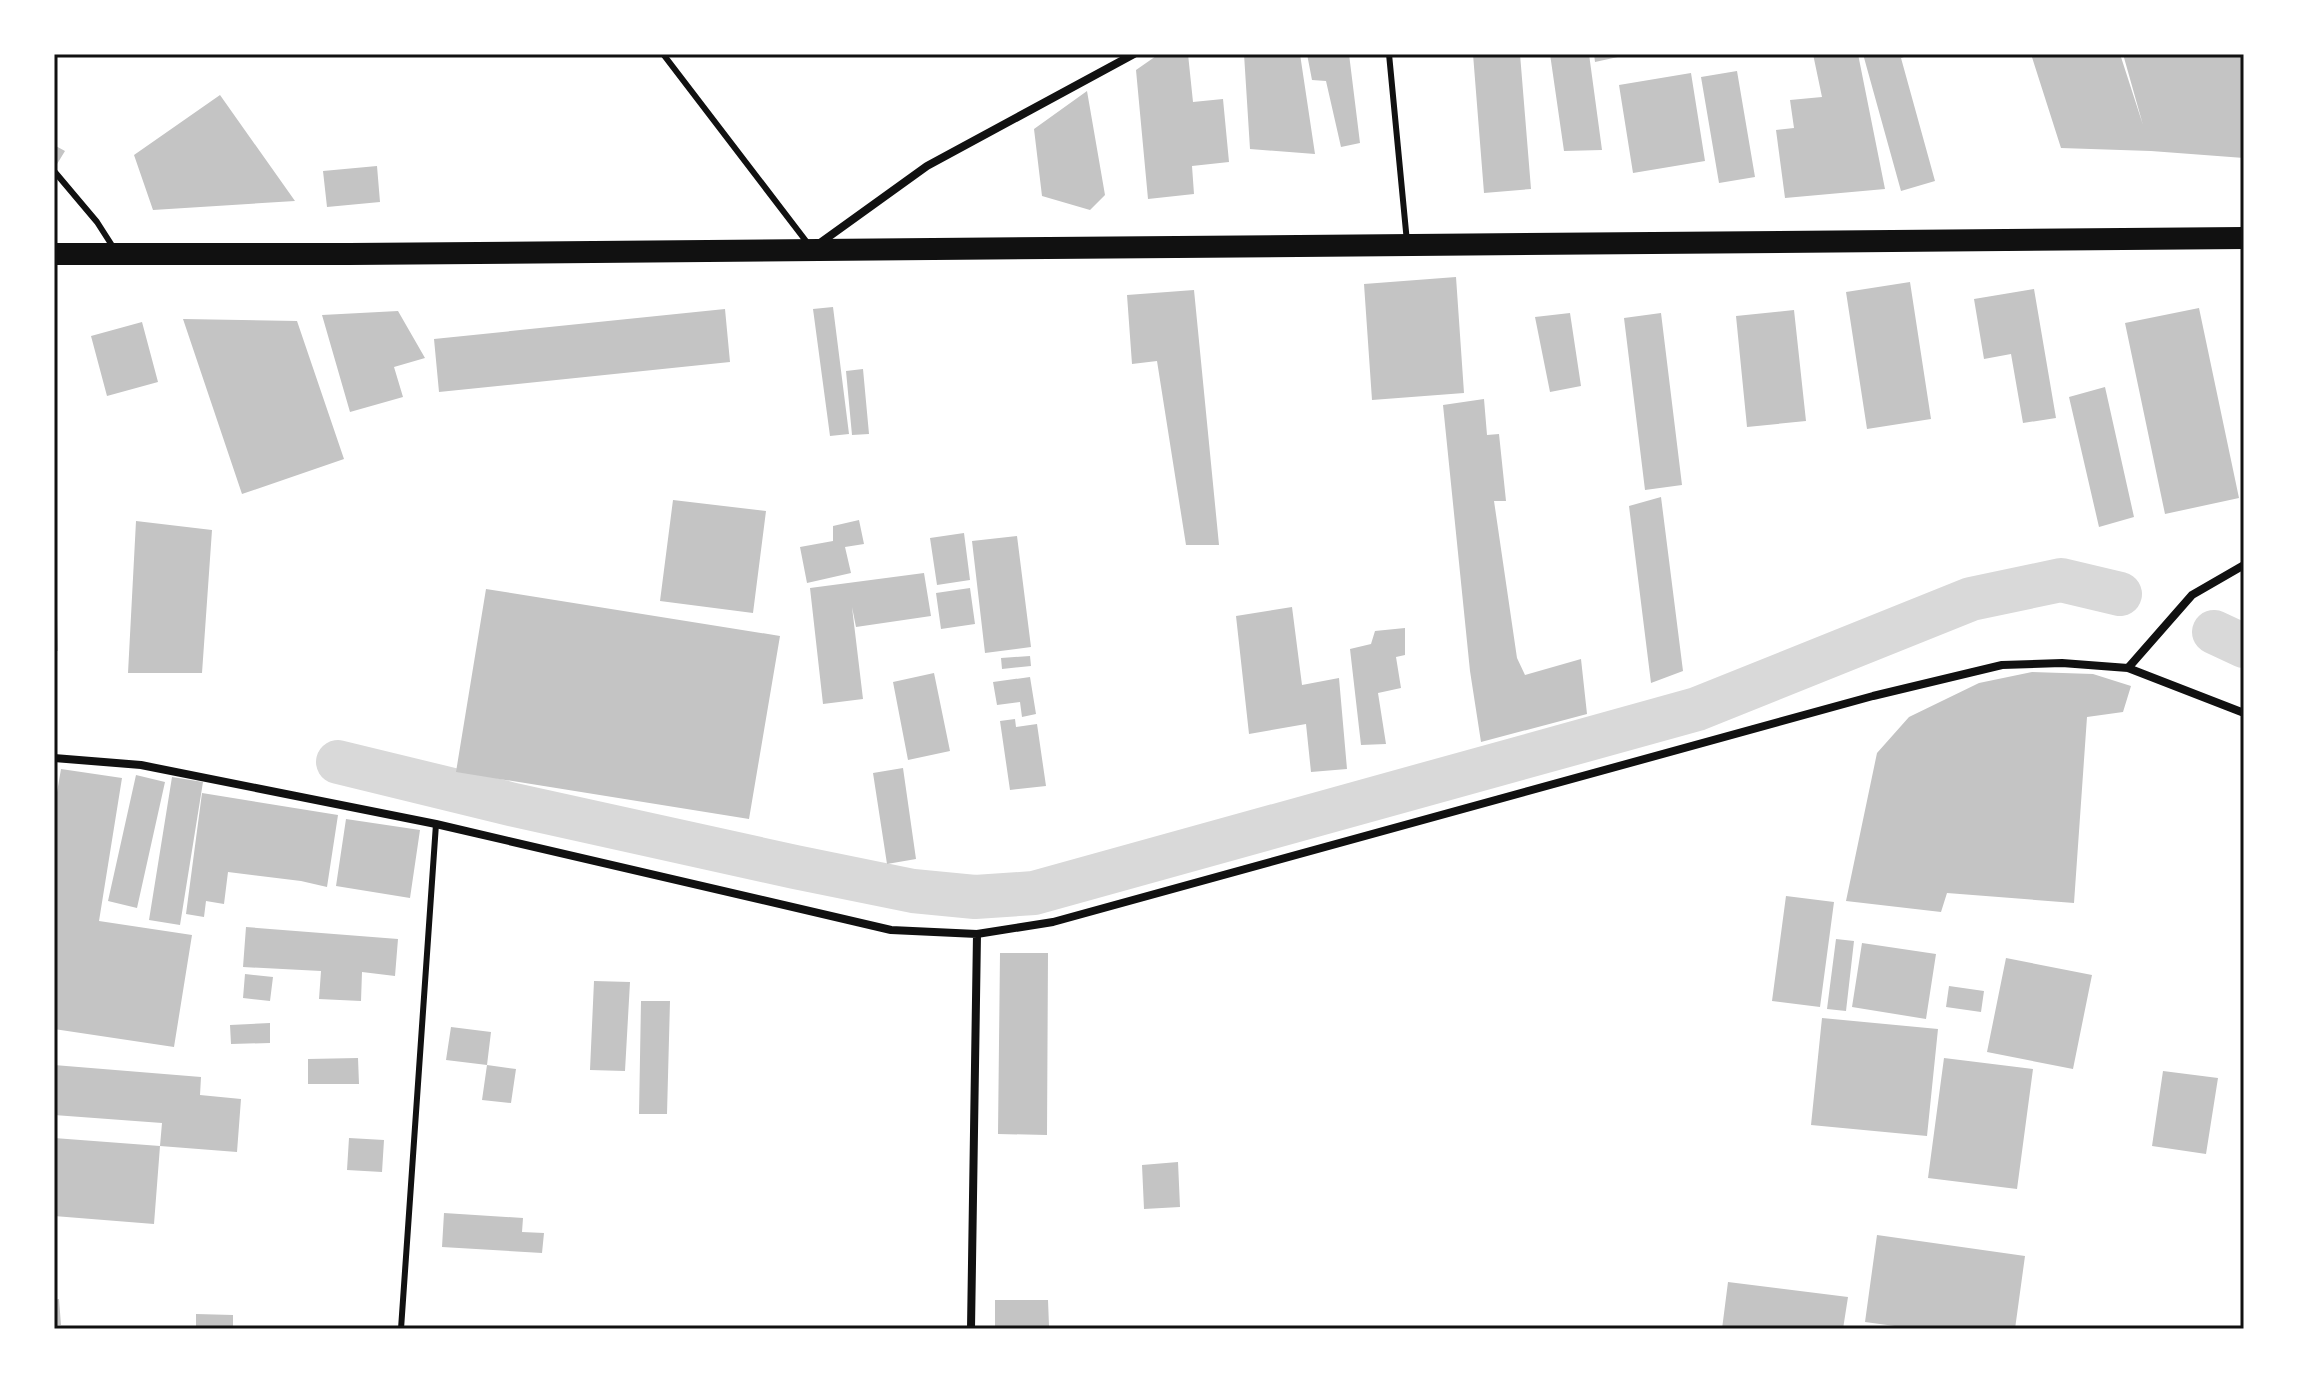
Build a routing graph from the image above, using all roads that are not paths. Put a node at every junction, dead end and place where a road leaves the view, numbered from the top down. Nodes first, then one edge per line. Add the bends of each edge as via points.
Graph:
1 (663, 54) edge
2 (1134, 54) edge
3 (1389, 54) edge
4 (54, 171) edge
5 (2244, 238) edge
6 (1407, 245) junction
7 (812, 249) junction
8 (54, 254) edge
9 (117, 254) junction
10 (2244, 565) edge
11 (2128, 668) junction
12 (2244, 713) edge
13 (54, 758) edge
14 (436, 824) junction
15 (977, 934) junction
16 (401, 1329) edge
17 (971, 1329) edge

1 - 7 lane
2 - 7 street via 927,166
3 - 6 lane
4 - 9 lane
5 - 6 highway
6 - 7 highway
7 - 9 highway
8 - 9 highway
10 - 11 street via 2192,595
11 - 12 street
11 - 15 street via 2002,665 1053,922
13 - 14 street via 141,765
14 - 15 street via 891,930
14 - 16 lane
15 - 17 street

